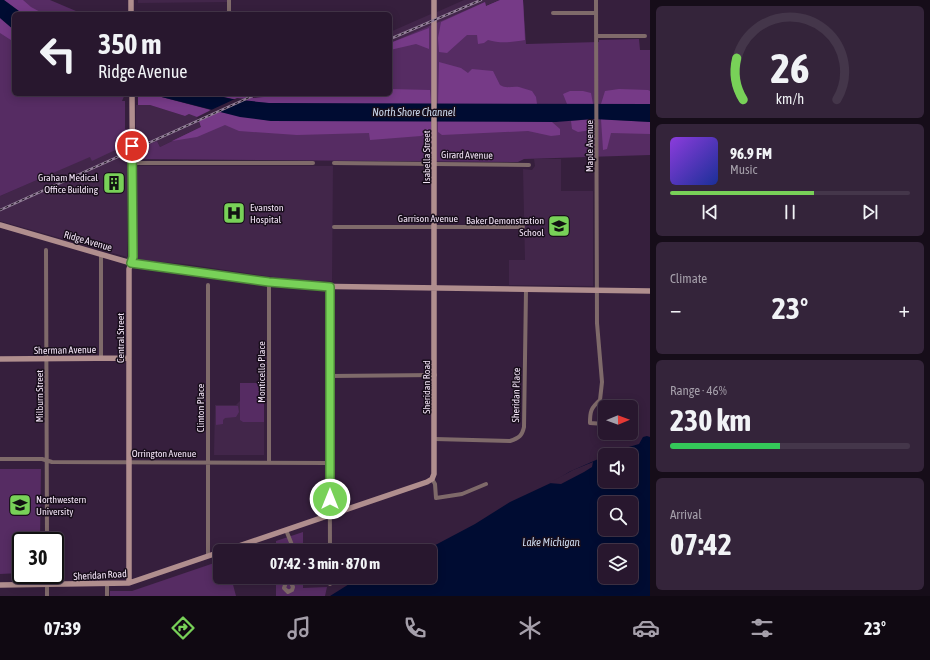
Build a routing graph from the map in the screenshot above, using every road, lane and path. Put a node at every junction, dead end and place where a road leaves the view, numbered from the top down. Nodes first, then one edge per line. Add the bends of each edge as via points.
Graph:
1 (131, 0) edge
2 (229, 0) edge
3 (434, 0) edge
4 (596, 0) edge
5 (131, 12) edge
6 (229, 12) edge
7 (553, 13) dead end
8 (596, 13) junction
9 (596, 36) junction
10 (645, 36) dead end
11 (132, 96) edge
12 (334, 162) dead end
13 (132, 163) junction
14 (313, 163) dead end
15 (435, 163) junction
16 (529, 165) dead end
17 (0, 226) edge
18 (435, 226) junction
19 (523, 226) dead end
20 (334, 227) dead end
21 (46, 250) dead end
22 (101, 254) junction
23 (131, 263) junction
24 (269, 282) junction
25 (208, 285) dead end
26 (330, 287) junction
27 (435, 289) junction
28 (526, 290) junction
29 (597, 291) junction
30 (650, 291) edge
31 (101, 358) junction
32 (129, 358) junction
33 (0, 359) edge
34 (47, 359) junction
35 (435, 375) junction
36 (330, 376) junction
37 (600, 400) edge
38 (598, 402) edge
39 (598, 424) edge
40 (435, 439) junction
41 (0, 459) edge
42 (47, 460) junction
43 (129, 461) junction
44 (208, 461) junction
45 (269, 461) junction
46 (329, 462) junction
47 (432, 479) junction
48 (486, 484) dead end
49 (330, 515) junction
50 (286, 530) junction
51 (47, 532) edge
52 (245, 544) edge
53 (292, 544) edge
54 (330, 544) edge
55 (213, 554) edge
56 (208, 556) junction
57 (129, 583) junction
58 (0, 585) edge
59 (47, 585) junction
60 (107, 585) junction
61 (47, 596) edge
62 (107, 596) edge

1 - 5 street
2 - 6 street
3 - 15 street, Isabella Street
4 - 8 street, Maple Avenue
7 - 8 street
8 - 9 street, Maple Avenue
9 - 10 street
9 - 29 street, Maple Avenue
11 - 13 street, Central Street
12 - 15 street, Girard Avenue
13 - 14 street
13 - 23 street, Central Street
15 - 16 street, Girard Avenue
15 - 18 street, Isabella Street
17 - 22 street, Ridge Avenue
18 - 19 street, Garrison Avenue
18 - 20 street, Garrison Avenue
18 - 27 street, Isabella Street
21 - 34 street, Milburn Street
22 - 23 street, Ridge Avenue
22 - 31 street
23 - 24 street, Ridge Avenue
23 - 32 street, Central Street
24 - 26 street, Ridge Avenue
24 - 45 street, Monticello Place
25 - 44 street, Clinton Place
26 - 27 street, Ridge Avenue
26 - 36 street
27 - 28 street
27 - 35 street, Sheridan Road
28 - 29 street
28 - 40 street, Sheridan Place via 522,435 510,441
29 - 30 street
29 - 37 street, Maple Avenue via 602,392
31 - 32 street, Sherman Avenue
31 - 34 street, Sherman Avenue
32 - 43 street, Central Street
33 - 34 street, Sherman Avenue
34 - 42 street, Milburn Street
35 - 36 street
35 - 40 street, Sheridan Road
36 - 46 street
38 - 39 street, Maple Avenue via 590,410 590,423
40 - 47 street, Sheridan Road via 435,468
41 - 42 street, Orrington Avenue
42 - 43 street, Orrington Avenue
42 - 51 street, Milburn Street
43 - 44 street, Orrington Avenue
43 - 57 street, Central Street
44 - 45 street, Orrington Avenue
44 - 56 street, Clinton Place
45 - 46 street, Orrington Avenue
46 - 49 street
47 - 48 street via 436,498 462,494
47 - 49 street
49 - 50 street
49 - 54 street
50 - 52 street
50 - 53 street
55 - 56 street, Sheridan Road
56 - 57 street, Sheridan Road
57 - 60 street, Sheridan Road
58 - 59 street, Sheridan Road
59 - 60 street, Sheridan Road
59 - 61 street
60 - 62 street

